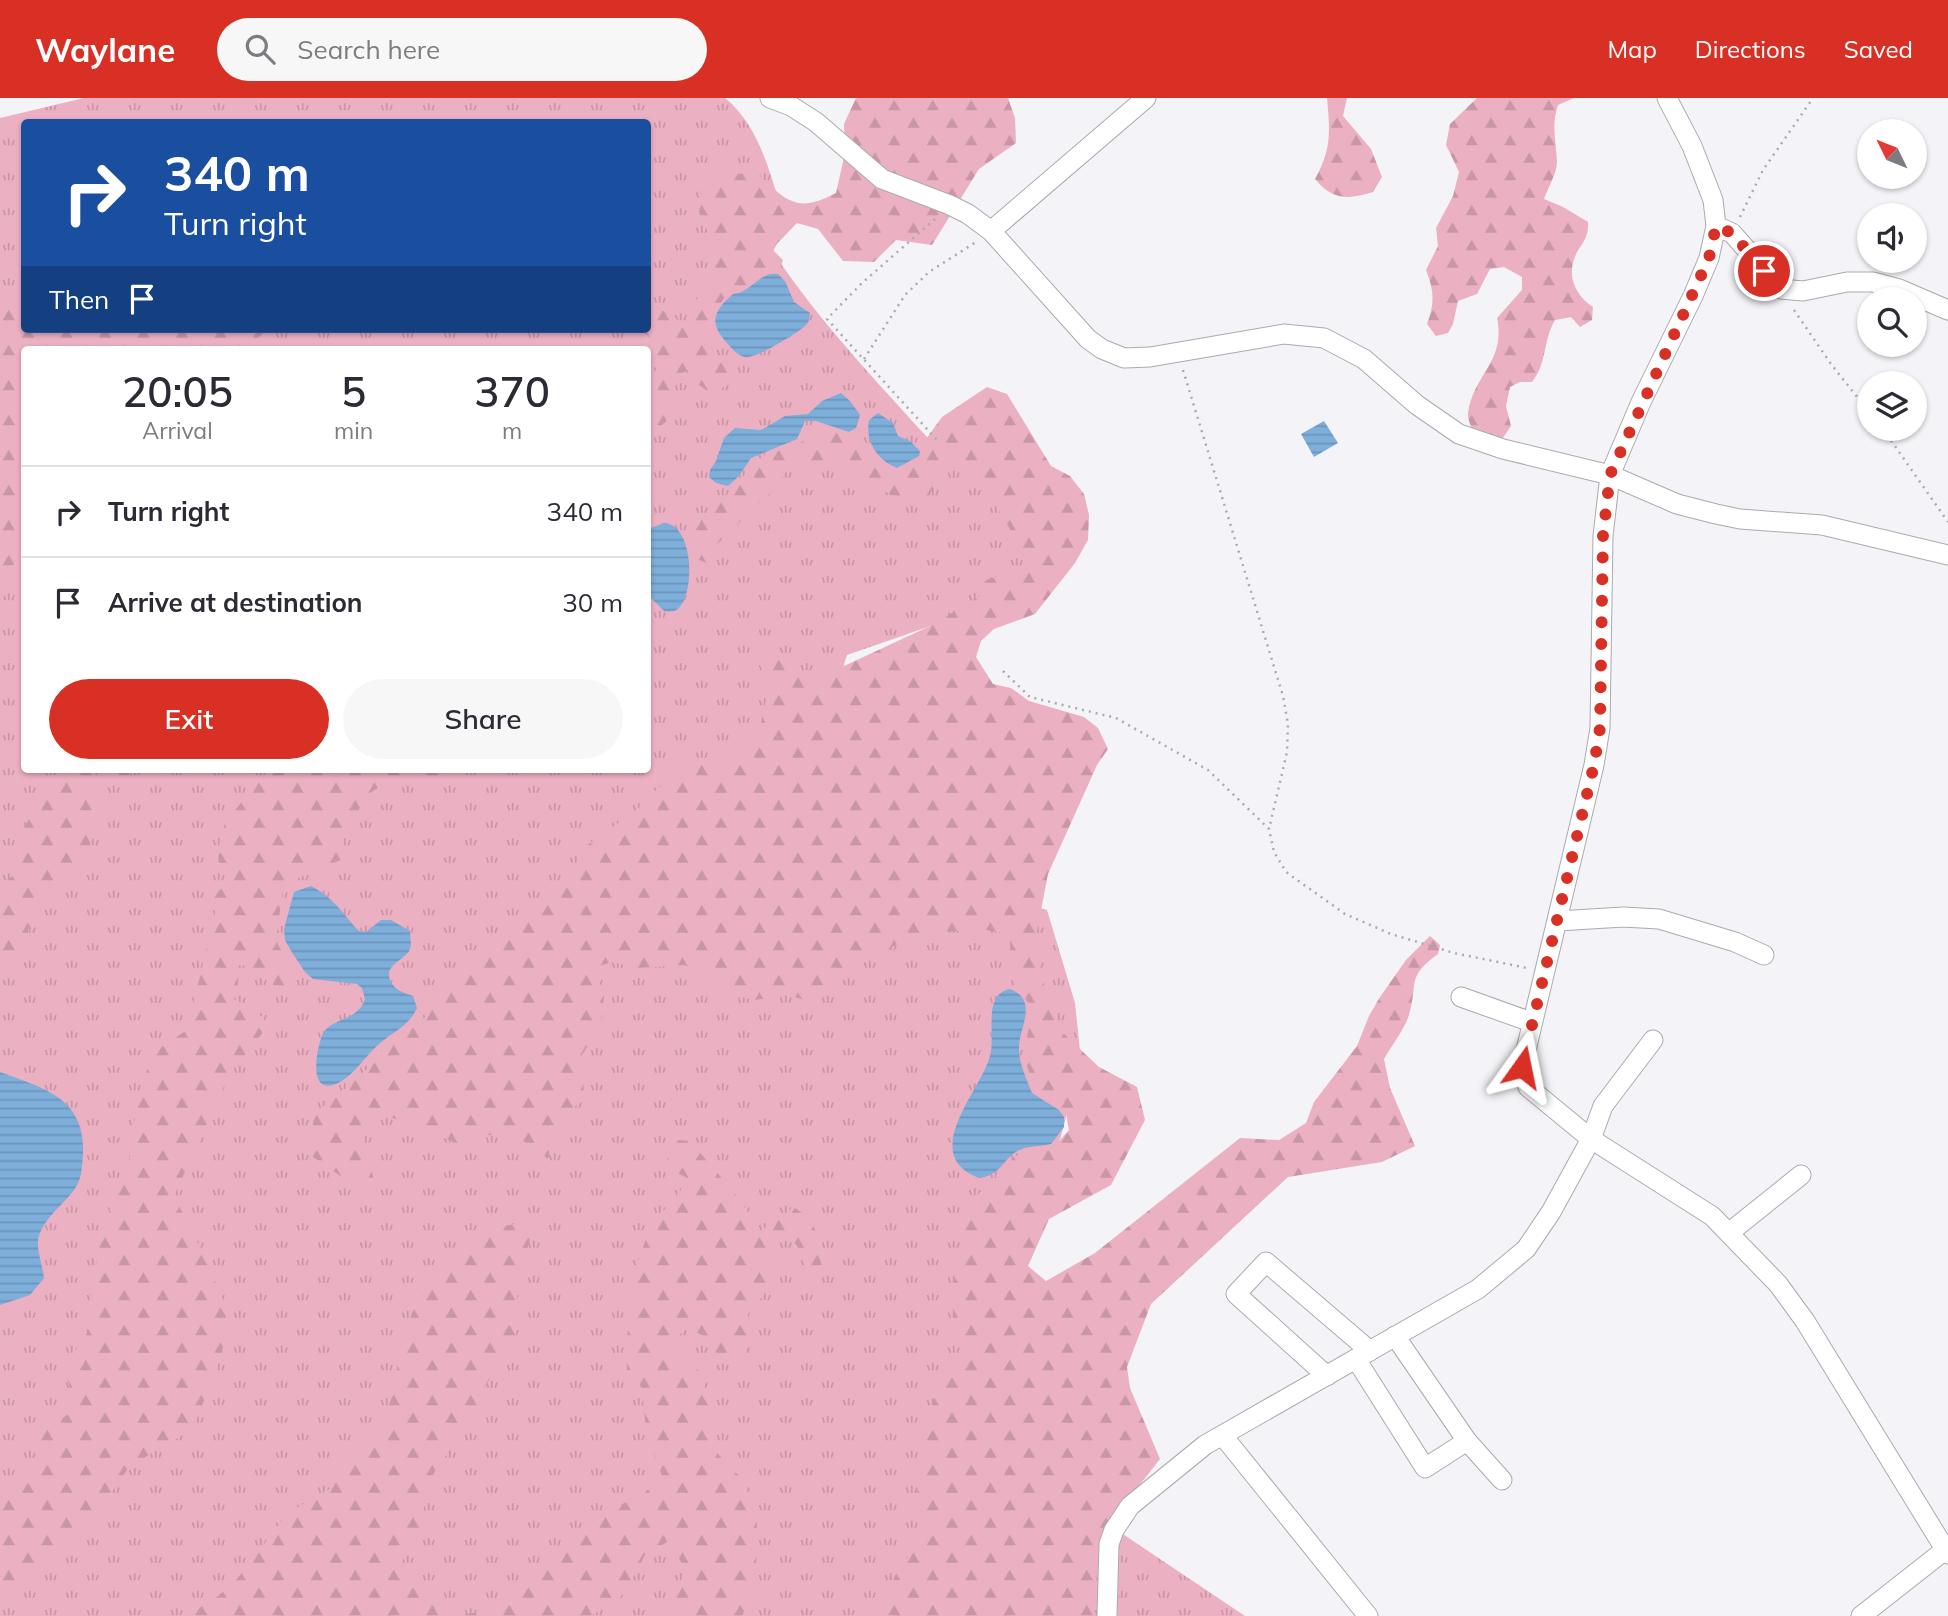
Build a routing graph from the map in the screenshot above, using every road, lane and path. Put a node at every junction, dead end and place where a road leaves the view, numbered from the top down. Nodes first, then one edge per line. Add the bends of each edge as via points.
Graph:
1 (770, 98) edge
2 (1146, 98) edge
3 (1667, 98) edge
4 (1813, 98) edge
5 (950, 205) junction
6 (1724, 230) junction
7 (991, 231) junction
8 (1781, 289) junction
9 (1948, 310) edge
10 (1177, 353) junction
11 (864, 359) junction
12 (1857, 397) edge
13 (937, 440) dead end
14 (1891, 441) edge
15 (1610, 475) junction
16 (1948, 522) edge
17 (1948, 555) edge
18 (1003, 671) dead end
19 (1269, 829) junction
20 (1558, 921) junction
21 (1764, 955) dead end
22 (1546, 972) junction
23 (1461, 997) dead end
24 (1531, 1022) junction
25 (1653, 1040) dead end
26 (1591, 1139) junction
27 (1801, 1175) dead end
28 (1730, 1232) junction
29 (1395, 1336) junction
30 (1363, 1355) junction
31 (1327, 1376) junction
32 (1223, 1436) junction
33 (1468, 1441) junction
34 (1502, 1480) dead end
35 (1946, 1547) edge
36 (1107, 1616) edge
37 (1368, 1616) edge
38 (1861, 1616) edge

1 - 5 street via 816,122 882,178
2 - 7 street
3 - 6 street via 1692,146
4 - 6 path
5 - 7 street
5 - 11 path via 827,319
6 - 8 street
6 - 15 street
7 - 10 street via 1102,349 1124,358
7 - 11 path via 929,272 905,295
8 - 9 street via 1804,291 1873,282
8 - 12 path
10 - 15 street via 1283,334 1324,338 1364,359 1417,405 1459,433 1535,458
10 - 19 path via 1283,696 1287,752
11 - 13 path
14 - 16 path
15 - 17 street via 1677,504 1716,514 1822,525
15 - 20 street via 1603,536 1600,728
18 - 19 path via 1030,696 1116,718 1192,760 1226,785
19 - 22 path via 1274,852 1286,872 1345,914 1454,953
20 - 21 street via 1658,919
20 - 22 street
22 - 24 street
23 - 24 street
24 - 26 street via 1522,1067 1528,1087
25 - 26 street via 1603,1106
26 - 28 street
26 - 29 street via 1526,1249 1478,1289
27 - 28 street
28 - 35 street via 1805,1321
29 - 30 street
29 - 33 street
30 - 31 street
30 - 31 street via 1266,1262 1236,1294
30 - 33 street via 1424,1468
31 - 32 street
32 - 36 street via 1139,1496 1124,1514 1110,1544
32 - 37 street
33 - 34 street
35 - 38 street

